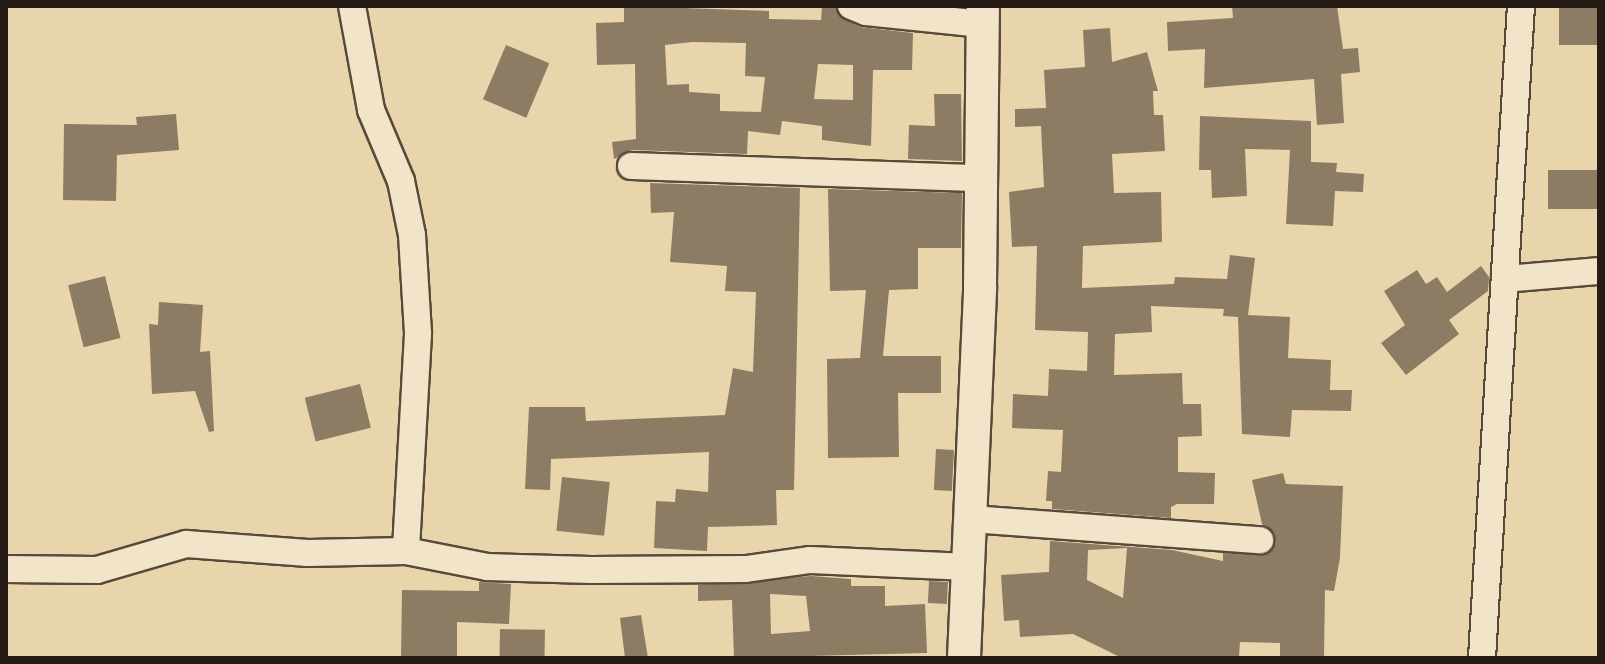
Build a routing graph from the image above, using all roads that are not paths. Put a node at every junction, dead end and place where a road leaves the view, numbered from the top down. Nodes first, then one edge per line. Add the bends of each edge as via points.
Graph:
1 (352, 6) edge
2 (851, 6) edge
3 (1521, 6) edge
4 (982, 15) edge
5 (631, 166) dead end
6 (981, 178) junction
7 (1599, 271) edge
8 (1505, 279) junction
9 (971, 519) junction
10 (1260, 540) dead end
11 (406, 551) junction
12 (969, 567) junction
13 (6, 569) edge
14 (964, 658) edge
15 (1482, 658) edge

1 - 11 street via 371,110 401,181 412,235 418,334
2 - 4 street via 866,12
3 - 8 street
4 - 6 street
5 - 6 street
6 - 9 street
7 - 8 street
8 - 15 street
9 - 10 street
9 - 12 street
11 - 12 street via 487,567 591,570 746,569 810,560
11 - 13 street via 308,553 186,544 97,570
12 - 14 street

